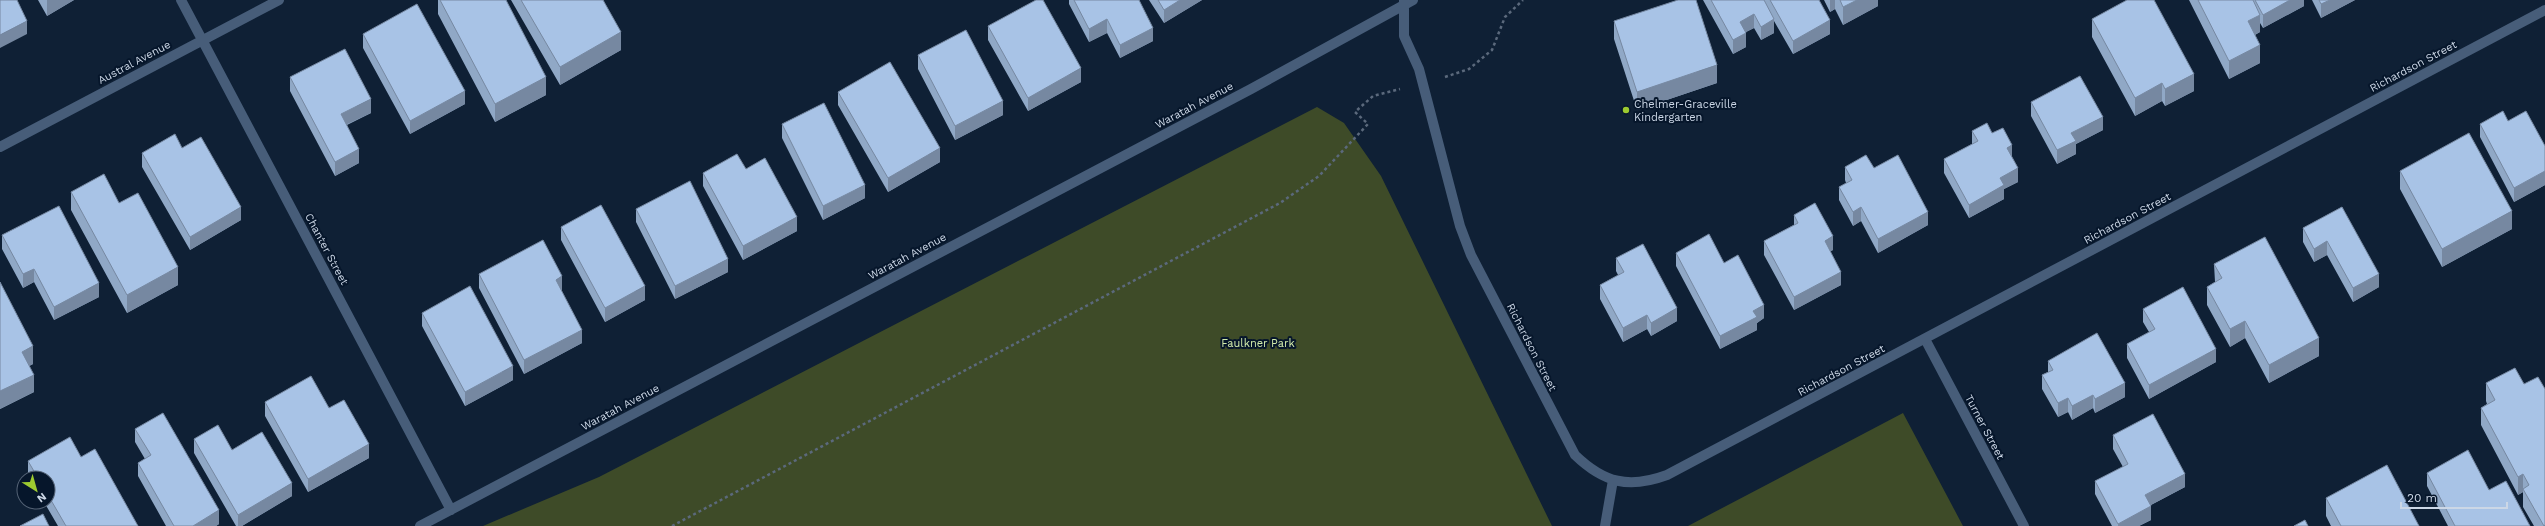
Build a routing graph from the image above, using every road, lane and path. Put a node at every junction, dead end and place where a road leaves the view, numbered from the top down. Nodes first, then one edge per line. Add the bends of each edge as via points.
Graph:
1 (181, 0) edge
2 (279, 0) edge
3 (1522, 0) edge
4 (1407, 2) edge
5 (2545, 10) edge
6 (202, 40) junction
7 (1451, 75) dead end
8 (1382, 93) dead end
9 (0, 147) edge
10 (1925, 338) junction
11 (1613, 480) junction
12 (451, 510) junction
13 (420, 526) edge
14 (672, 526) edge
15 (1606, 526) edge
16 (2024, 526) edge

1 - 6 street, Chanter Street
2 - 6 street, Austral Avenue
3 - 7 path via 1505,17 1492,50 1469,69
4 - 11 street, Richardson Street via 1404,36 1418,69 1460,226 1471,255 1575,454 1590,468
4 - 12 street, Waratah Avenue via 1244,92
5 - 10 street, Richardson Street
6 - 9 street, Austral Avenue
6 - 12 street, Chanter Street
8 - 14 path via 1373,96 1355,112 1368,124 1324,170 1280,202
10 - 11 street, Richardson Street via 1667,475 1641,482
10 - 16 street, Turner Street
11 - 15 street
12 - 13 street, Waratah Avenue

